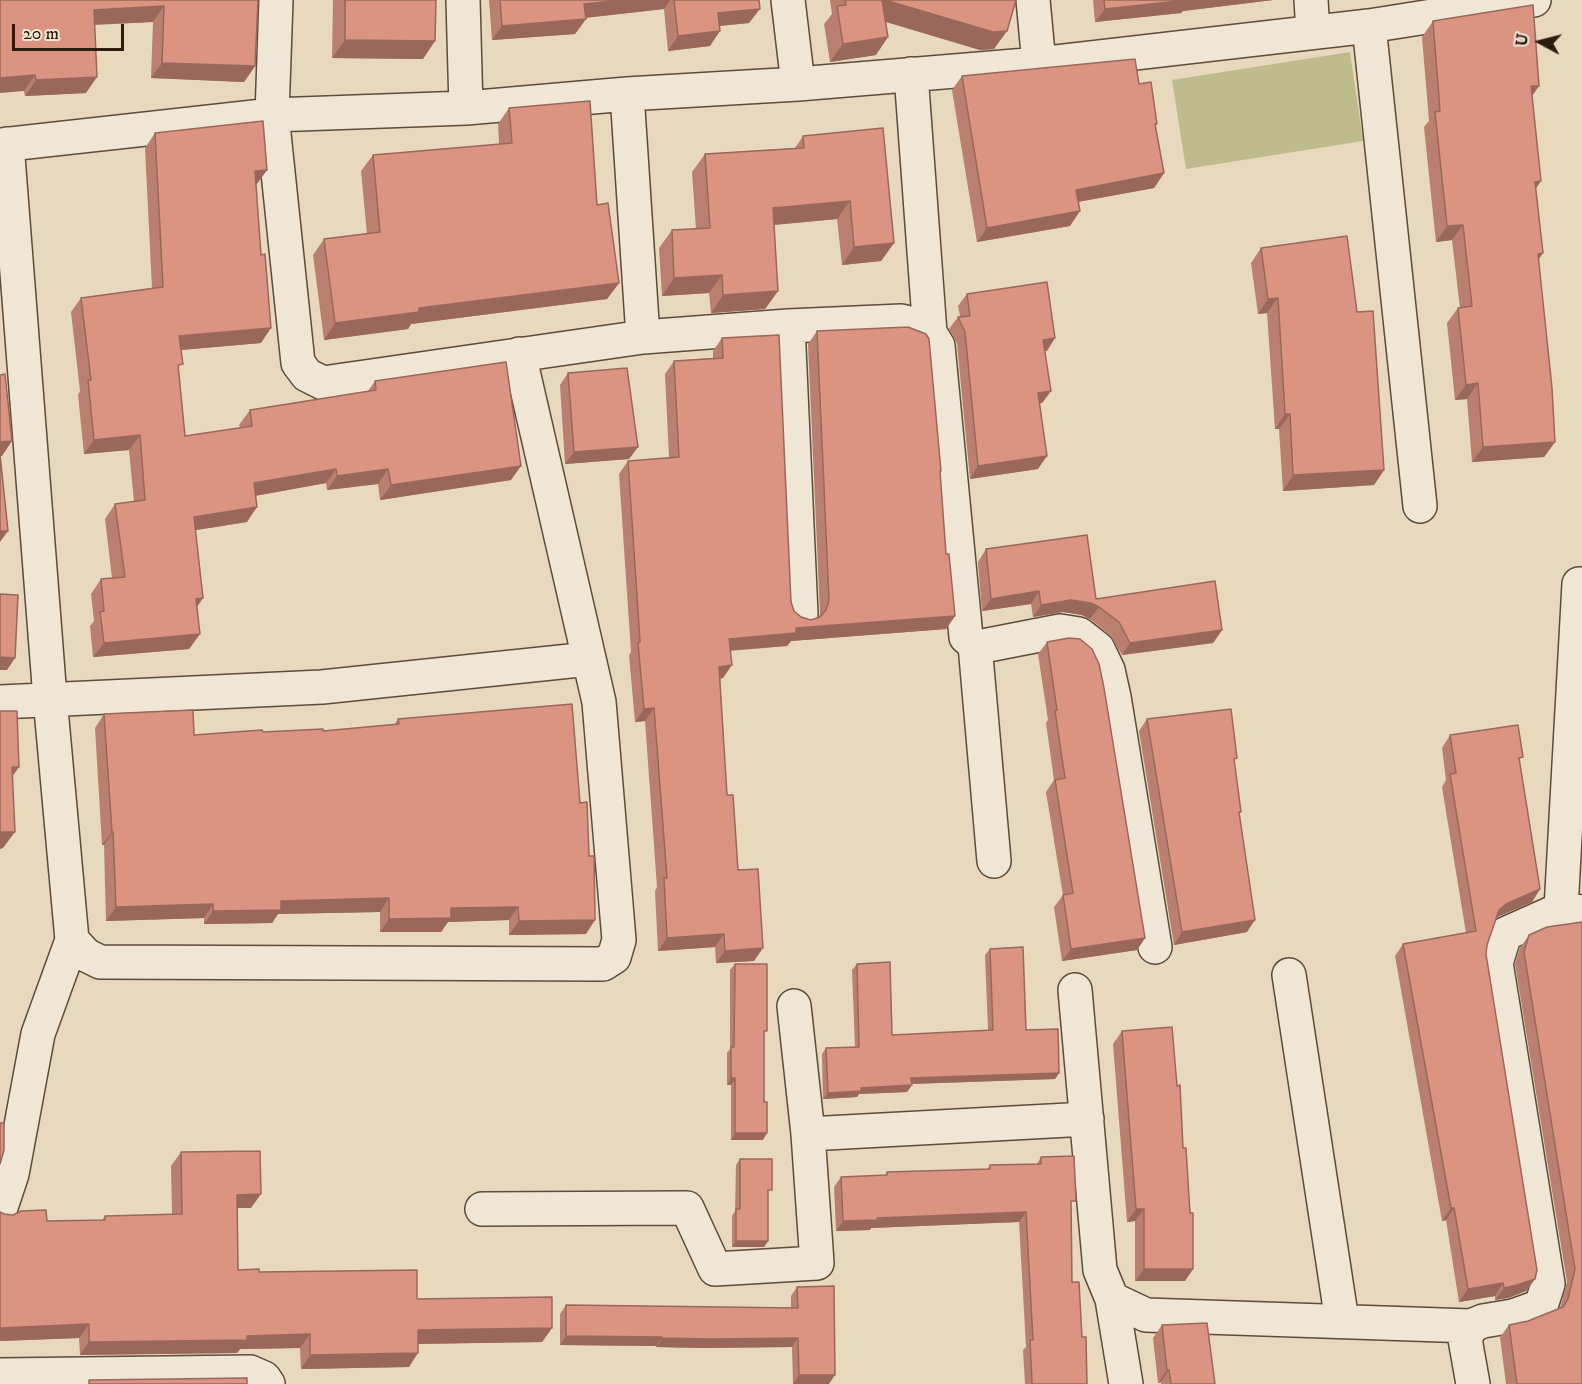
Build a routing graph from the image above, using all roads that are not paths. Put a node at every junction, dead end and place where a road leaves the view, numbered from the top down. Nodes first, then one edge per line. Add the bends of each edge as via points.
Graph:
1 (276, 0) edge
2 (464, 0) edge
3 (788, 0) edge
4 (1033, 0) edge
5 (1311, 0) edge
6 (1534, 0) edge
7 (1369, 26) junction
8 (1313, 32) junction
9 (1039, 64) junction
10 (912, 74) junction
11 (798, 84) junction
12 (627, 94) junction
13 (466, 108) junction
14 (273, 115) junction
15 (4, 144) edge
16 (788, 326) junction
17 (930, 333) junction
18 (643, 337) junction
19 (519, 354) junction
20 (1420, 506) dead end
21 (1579, 584) dead end
22 (801, 614) edge
23 (975, 645) junction
24 (589, 659) junction
25 (50, 698) junction
26 (0, 702) edge
27 (994, 861) dead end
28 (1571, 910) edge
29 (72, 940) junction
30 (1155, 947) dead end
31 (1289, 975) dead end
32 (1075, 990) dead end
33 (794, 1006) dead end
34 (1087, 1119) junction
35 (808, 1134) junction
36 (482, 1209) dead end
37 (0, 1210) edge
38 (1112, 1299) junction
39 (1342, 1321) junction
40 (1471, 1326) junction
41 (0, 1375) edge
42 (268, 1384) edge
43 (1126, 1384) edge
44 (1473, 1384) edge

1 - 14 street
2 - 13 street
3 - 11 street
4 - 9 street
5 - 8 street
6 - 7 street
7 - 8 street
7 - 20 street
8 - 9 street
9 - 10 street
10 - 11 street
10 - 17 street
11 - 12 street
12 - 13 street
12 - 18 street
13 - 14 street
14 - 15 street
14 - 19 street via 298,363 307,375 323,383
15 - 25 street
16 - 17 street via 901,321
16 - 18 street
16 - 22 street
17 - 23 street via 938,346 966,637
18 - 19 street
19 - 24 street
21 - 28 street
23 - 27 street
23 - 30 street via 1060,631 1079,634 1098,649 1114,697
24 - 25 street via 322,687
24 - 29 street via 599,702 619,940 614,957 603,964 100,962 86,955
25 - 26 street
25 - 29 street
28 - 40 street via 1505,934 1496,963 1548,1284 1541,1306
29 - 37 street via 38,1034 12,1174
31 - 39 street
32 - 34 street
33 - 35 street
34 - 35 street
34 - 38 street via 1100,1270
35 - 36 street via 818,1263 715,1269 687,1208
38 - 39 street via 1146,1315
38 - 43 street
39 - 40 street
40 - 44 street via 1465,1340
41 - 42 street via 250,1372

